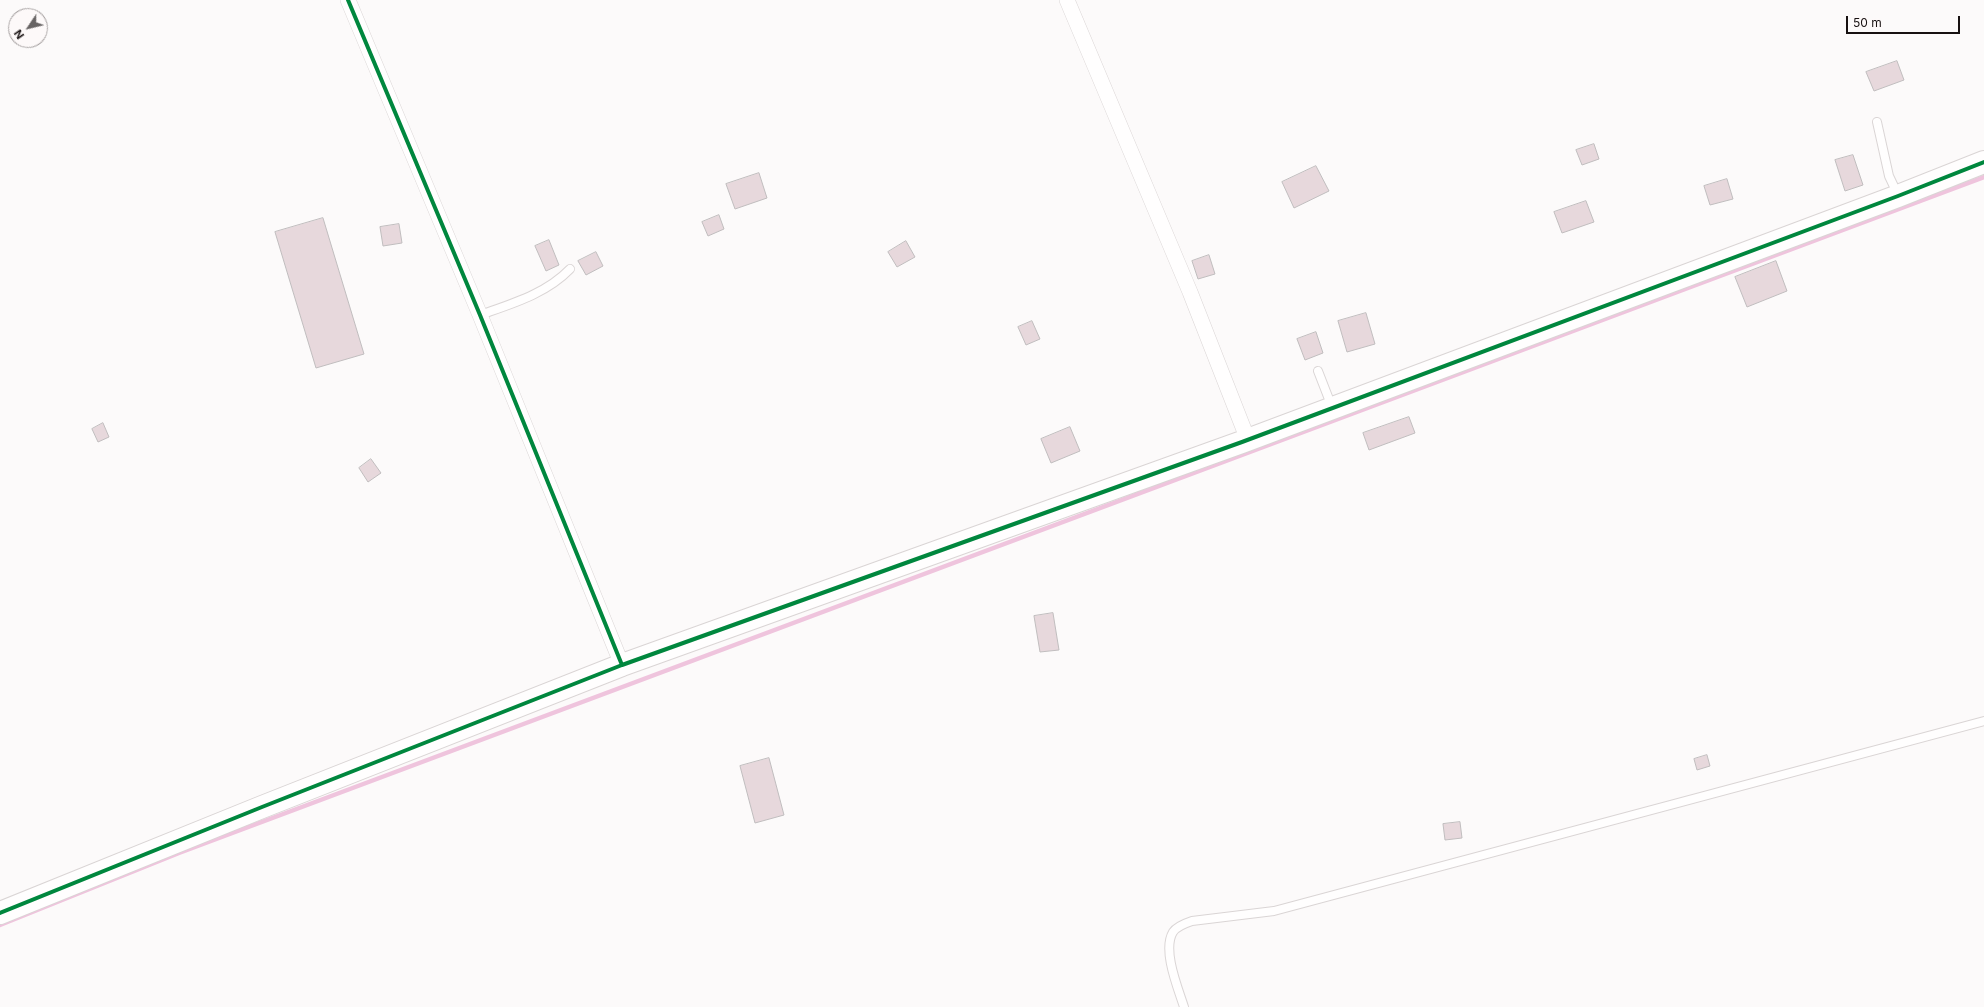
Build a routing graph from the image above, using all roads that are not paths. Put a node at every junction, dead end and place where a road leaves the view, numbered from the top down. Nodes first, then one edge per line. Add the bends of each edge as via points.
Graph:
1 (348, 0) edge
2 (1067, 0) edge
3 (1877, 122) dead end
4 (1984, 162) edge
5 (1898, 196) junction
6 (570, 269) dead end
7 (480, 315) junction
8 (1318, 371) dead end
9 (1332, 408) junction
10 (1248, 440) junction
11 (622, 665) junction
12 (1984, 721) edge
13 (0, 913) edge
14 (1184, 1007) edge

1 - 7 street
2 - 10 street via 1187,284
3 - 5 lane via 1889,176
4 - 5 street
5 - 9 street
6 - 7 lane via 559,280 522,300
7 - 11 street
8 - 9 lane
9 - 10 street
10 - 11 street
11 - 13 street
12 - 14 lane via 1274,911 1192,921 1173,931 1169,953

